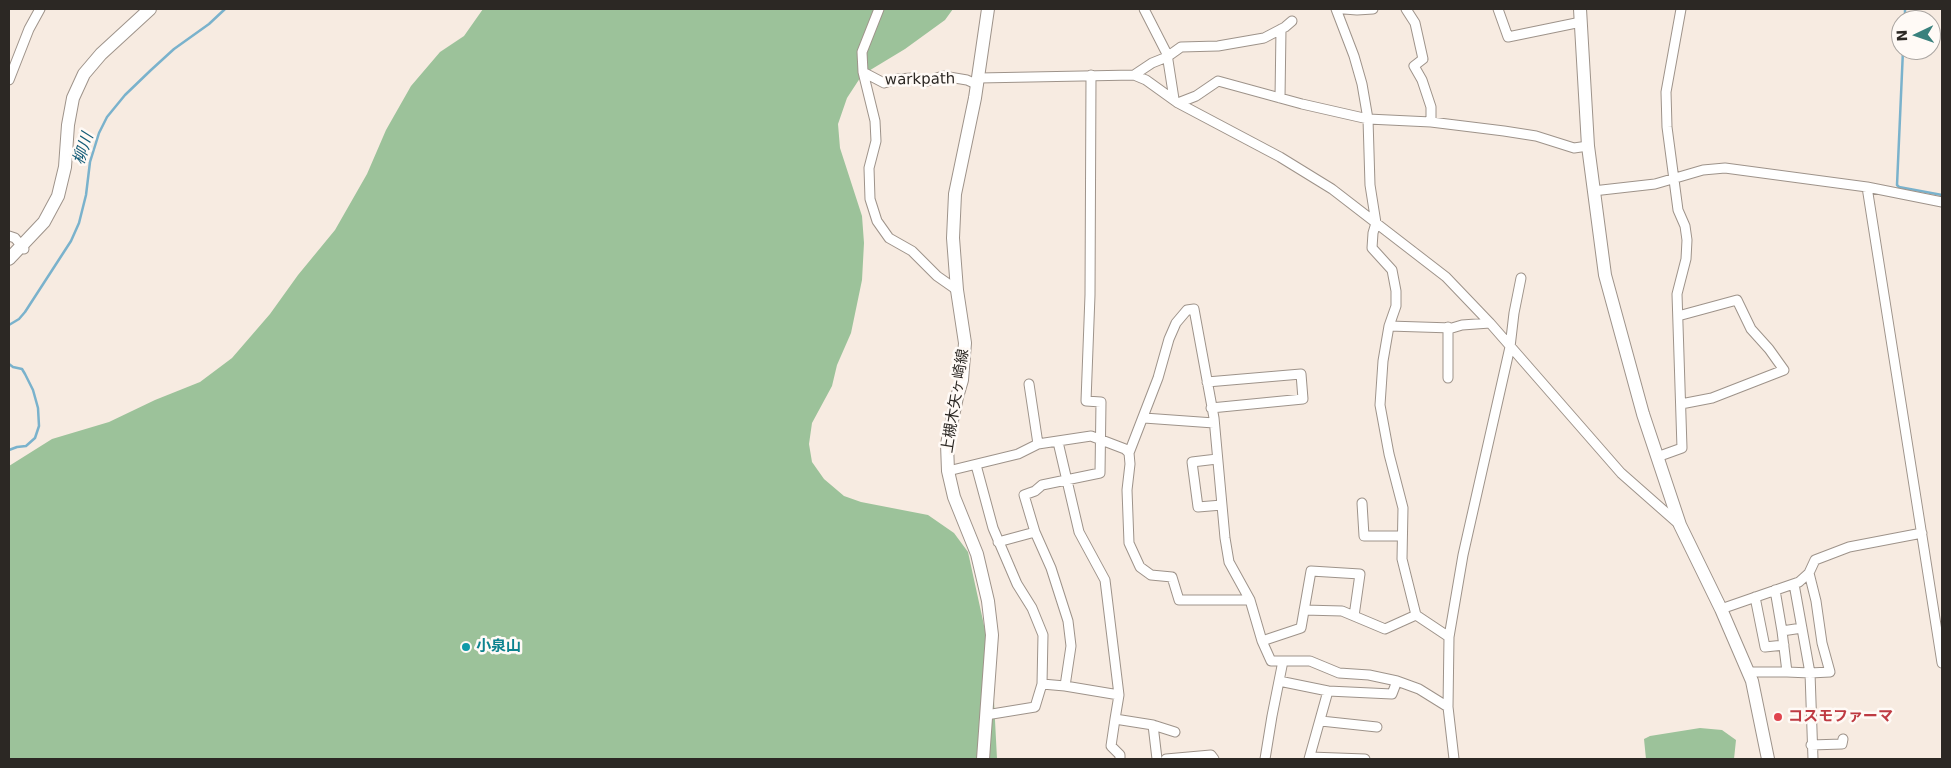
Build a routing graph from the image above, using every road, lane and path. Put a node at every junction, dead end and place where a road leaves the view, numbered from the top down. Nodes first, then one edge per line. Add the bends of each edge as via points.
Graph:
1 (40, 9) edge
2 (150, 9) edge
3 (879, 9) edge
4 (988, 9) edge
5 (1144, 9) edge
6 (1336, 9) edge
7 (1344, 9) edge
8 (1373, 9) edge
9 (1406, 9) edge
10 (1498, 9) edge
11 (1681, 9) edge
12 (1580, 15) edge
13 (1292, 21) dead end
14 (1281, 29) junction
15 (1167, 57) junction
16 (863, 72) junction
17 (1091, 75) junction
18 (1134, 75) junction
19 (9, 80) edge
20 (978, 82) junction
21 (1280, 98) junction
22 (1176, 101) junction
23 (1368, 119) junction
24 (1431, 122) junction
25 (1588, 146) junction
26 (1675, 178) junction
27 (1867, 187) junction
28 (1593, 191) junction
29 (1942, 202) edge
30 (1376, 223) junction
31 (9, 236) edge
32 (22, 247) junction
33 (9, 259) edge
34 (1521, 278) dead end
35 (957, 290) junction
36 (1678, 316) junction
37 (1490, 323) junction
38 (1389, 326) junction
39 (1448, 327) junction
40 (1510, 347) junction
41 (1448, 378) dead end
42 (1207, 382) junction
43 (1028, 384) dead end
44 (1681, 404) junction
45 (1212, 408) junction
46 (1144, 418) junction
47 (1214, 423) junction
48 (1102, 440) junction
49 (1058, 442) junction
50 (1038, 444) junction
51 (1129, 454) junction
52 (1657, 457) junction
53 (1218, 460) junction
54 (976, 465) junction
55 (948, 471) junction
56 (1067, 479) junction
57 (1362, 503) dead end
58 (1222, 505) junction
59 (1680, 525) junction
60 (1035, 532) junction
61 (1922, 533) junction
62 (1402, 536) junction
63 (998, 542) junction
64 (1809, 573) junction
65 (1794, 584) junction
66 (1775, 590) junction
67 (1755, 597) junction
68 (1250, 600) junction
69 (1721, 608) junction
70 (1304, 610) junction
71 (1416, 615) junction
72 (1354, 616) junction
73 (1802, 628) junction
74 (1782, 631) junction
75 (1449, 637) junction
76 (1262, 641) junction
77 (1784, 645) junction
78 (1283, 661) junction
79 (1942, 662) edge
80 (1748, 672) junction
81 (1787, 672) junction
82 (1810, 673) junction
83 (1279, 681) junction
84 (1397, 681) junction
85 (1042, 684) junction
86 (1065, 686) junction
87 (1328, 691) junction
88 (1119, 695) junction
89 (1448, 707) junction
90 (986, 715) junction
91 (1115, 719) junction
92 (1320, 721) junction
93 (1153, 725) junction
94 (1377, 727) dead end
95 (1175, 732) dead end
96 (1843, 739) dead end
97 (1811, 745) junction
98 (1309, 758) edge
99 (983, 759) edge
100 (1120, 759) edge
101 (1157, 759) edge
102 (1166, 759) edge
103 (1214, 759) edge
104 (1266, 759) edge
105 (1365, 759) edge
106 (1454, 759) edge
107 (1768, 759) edge
108 (1813, 759) edge

1 - 19 street
2 - 32 street via 84,74 73,98 65,167 58,196 44,222
3 - 16 street via 862,52
4 - 20 street, 上槻木矢ヶ崎線
5 - 15 street
6 - 23 street via 1354,56
7 - 8 street
9 - 24 street via 1415,23 1423,59 1414,66 1431,107
10 - 12 street via 1508,37
11 - 26 street via 1666,92
12 - 25 street
13 - 14 street
14 - 15 street via 1264,38 1238,44 1181,46
14 - 21 street
15 - 18 street
15 - 22 street
16 - 20 street, warkpath via 884,83 912,78 927,82 943,76
16 - 35 street via 875,121 876,141 869,180 870,199 877,221 889,238 912,252
17 - 18 street, warkpath
17 - 20 street, warkpath
17 - 48 street via 1086,401 1101,402
18 - 22 street
20 - 35 street, 上槻木矢ヶ崎線 via 955,194 953,238
21 - 22 street via 1218,81 1196,96
21 - 23 street
22 - 30 street via 1280,157 1332,189
23 - 24 street
23 - 30 street via 1370,185
24 - 25 street via 1536,136 1574,148
25 - 28 street
26 - 27 street via 1725,168
26 - 28 street via 1655,184
26 - 36 street via 1678,210 1686,226 1687,240 1677,294
27 - 29 street
27 - 61 street
28 - 52 street via 1605,275
30 - 37 street via 1446,277
30 - 38 street via 1372,248 1392,270 1396,291 1396,306
31 - 32 street
32 - 33 street
34 - 40 street
35 - 55 street, 上槻木矢ヶ崎線 via 965,343 962,380 947,444
36 - 44 street
36 - 44 street via 1737,300 1751,329 1784,370 1720,395
37 - 39 street
37 - 40 street
38 - 39 street
38 - 62 street via 1380,405 1403,508
39 - 41 street
40 - 59 street via 1620,473
40 - 75 street via 1463,554
42 - 45 street
42 - 45 street via 1300,374 1303,399
42 - 46 street via 1194,309 1187,310 1169,339
43 - 50 street
44 - 52 street via 1682,448
45 - 47 street
46 - 47 street
46 - 51 street
47 - 53 street
48 - 49 street via 1091,436
48 - 51 street via 1125,449
48 - 56 street via 1100,473
49 - 50 street
49 - 56 street
50 - 54 street via 1018,454
51 - 68 street via 1129,543 1140,567 1151,575 1172,577 1179,600
52 - 59 street
53 - 58 street
53 - 58 street via 1192,462 1198,507
54 - 55 street
54 - 63 street
55 - 90 street, 上槻木矢ヶ崎線 via 954,497 977,554 988,601 992,635
56 - 60 street via 1042,485 1024,495
56 - 88 street via 1079,532 1106,580
57 - 62 street via 1364,536
58 - 68 street via 1229,562
59 - 69 street
60 - 63 street
60 - 86 street via 1068,621 1071,646
61 - 64 street via 1850,547 1815,560
61 - 79 street
62 - 71 street via 1402,559
63 - 85 street via 1043,635
64 - 65 street
64 - 82 street via 1830,672
65 - 66 street
65 - 73 street
66 - 67 street
66 - 74 street
67 - 69 street
67 - 77 street via 1765,647
68 - 76 street
69 - 80 street
70 - 72 street via 1342,611
70 - 72 street via 1311,571 1360,574
70 - 76 street via 1301,628
71 - 72 street via 1384,629
71 - 75 street
73 - 74 street
73 - 82 street
74 - 77 street
75 - 89 street
76 - 78 street via 1271,661
77 - 81 street
78 - 83 street
78 - 84 street via 1310,661 1340,672
80 - 81 street
80 - 107 street
81 - 82 street
82 - 97 street
83 - 87 street
83 - 104 street
84 - 87 street via 1392,694
84 - 89 street via 1419,689
85 - 86 street
85 - 90 street via 1035,707
86 - 88 street
87 - 92 street
88 - 91 street
89 - 106 street
90 - 99 street, 上槻木矢ヶ崎線
91 - 93 street
91 - 100 street via 1110,746
92 - 94 street
92 - 98 street
93 - 95 street
93 - 101 street
96 - 97 street via 1842,744
97 - 108 street
98 - 105 street
102 - 103 street via 1211,755

